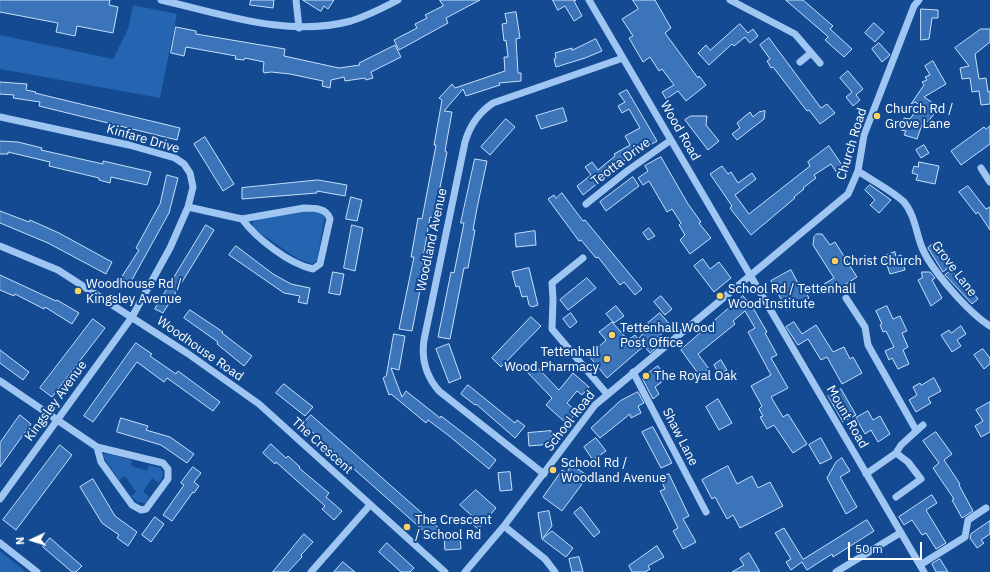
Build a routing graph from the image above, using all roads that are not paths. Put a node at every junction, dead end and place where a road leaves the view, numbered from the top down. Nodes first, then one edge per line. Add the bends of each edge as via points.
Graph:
1 (162, 0) edge
2 (296, 0) edge
3 (398, 0) edge
4 (730, 0) edge
5 (591, 1) edge
6 (914, 2) edge
7 (299, 28) junction
8 (811, 53) junction
9 (623, 58) junction
10 (800, 62) dead end
11 (820, 63) dead end
12 (0, 117) edge
13 (671, 140) junction
14 (981, 168) dead end
15 (858, 171) junction
16 (990, 182) edge
17 (586, 204) dead end
18 (188, 207) junction
19 (242, 219) junction
20 (0, 246) edge
21 (583, 258) dead end
22 (750, 274) junction
23 (846, 298) dead end
24 (132, 317) junction
25 (990, 326) edge
26 (633, 372) junction
27 (0, 381) edge
28 (607, 394) junction
29 (259, 404) joint
30 (57, 420) junction
31 (923, 425) dead end
32 (916, 430) junction
33 (97, 447) junction
34 (896, 452) junction
35 (544, 474) junction
36 (866, 474) junction
37 (896, 496) dead end
38 (0, 499) edge
39 (370, 505) junction
40 (986, 508) dead end
41 (706, 512) dead end
42 (504, 526) junction
43 (900, 533) junction
44 (0, 544) edge
45 (920, 565) junction
46 (37, 572) edge
47 (311, 572) edge
48 (445, 572) edge
49 (465, 572) edge
50 (555, 572) edge
51 (836, 572) edge
52 (924, 572) edge

1 - 7 street via 273,26
2 - 7 street
3 - 7 street via 350,21
4 - 8 street via 795,34
5 - 9 street, Wood Road
6 - 15 street, Church Road via 864,135
8 - 10 street
8 - 11 street
9 - 13 street, Wood Road
9 - 35 street, Woodland Avenue via 493,103 470,126 424,340 424,364 428,376 439,391
12 - 18 street, Kinfare Drive via 129,145 175,158 184,164 190,173 193,188
13 - 17 street, Teotta Drive
13 - 22 street, Wood Road
14 - 16 street
15 - 22 street, Church Road via 848,194
15 - 25 street, Grove Lane via 903,202 915,226 921,247 935,268 963,304
18 - 19 street
18 - 24 street, Kinfare Drive via 170,248
19 - 19 street via 298,208 324,211 330,219 320,264 313,269 305,267 262,240
20 - 24 street, Woodhouse Road via 58,270
21 - 28 street via 552,283 552,329
22 - 26 street, School Road
22 - 36 street, Mount Road
23 - 32 street via 865,327 868,344
24 - 29 street, Woodhouse Road
24 - 30 street, Kingsley Avenue
26 - 28 street, School Road
26 - 41 street, Shaw Lane
27 - 30 street
28 - 35 street, School Road via 595,405
29 - 39 street, The Crescent
30 - 33 street
30 - 38 street, Kingsley Avenue
31 - 32 street
32 - 34 street
33 - 33 street via 163,463 168,469 168,479 146,509 141,510 132,505 101,462
34 - 36 street
34 - 37 street via 908,462 920,479
35 - 42 street, School Road
36 - 43 street, Mount Road
39 - 47 street
39 - 48 street, The Crescent
40 - 45 street via 968,520 965,537
42 - 49 street, School Road
42 - 50 street via 545,559
43 - 45 street, Mount Road
43 - 51 street
44 - 46 street
45 - 52 street, Mount Road

